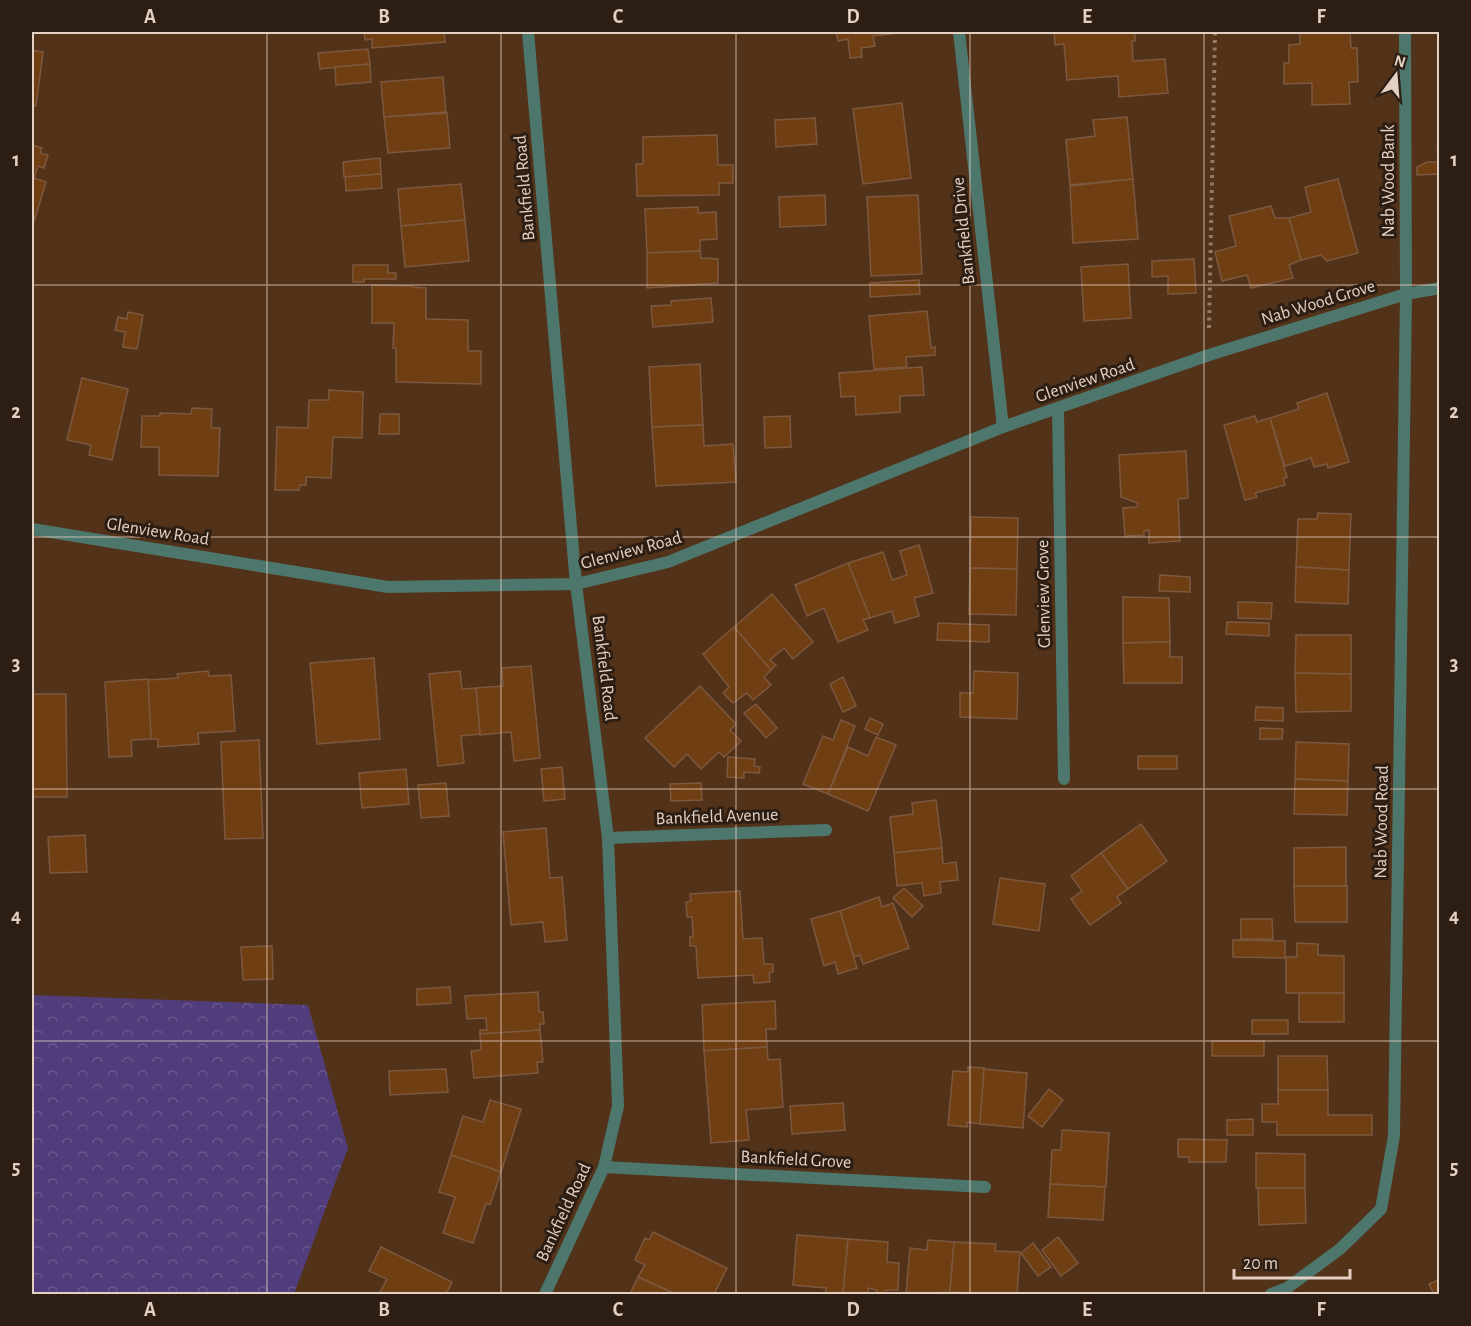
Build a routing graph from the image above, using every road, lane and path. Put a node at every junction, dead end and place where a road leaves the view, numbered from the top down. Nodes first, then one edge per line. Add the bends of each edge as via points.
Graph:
1 (528, 32) edge
2 (959, 32) edge
3 (1215, 32) edge
4 (1405, 32) edge
5 (1440, 288) edge
6 (1406, 294) junction
7 (1209, 355) junction
8 (1058, 409) junction
9 (1003, 427) junction
10 (32, 529) edge
11 (576, 584) junction
12 (1064, 779) dead end
13 (826, 831) dead end
14 (608, 838) junction
15 (604, 1167) junction
16 (985, 1187) dead end
17 (545, 1294) edge
18 (1271, 1294) edge

1 - 11 street, Bankfield Road
2 - 9 street, Bankfield Drive
3 - 7 path
4 - 6 street, Nab Wood Bank
5 - 6 street, Nab Wood Grove
6 - 7 street, Nab Wood Grove
6 - 18 street, Nab Wood Road via 1394,1136 1381,1209 1340,1249 1287,1288
7 - 8 street, Glenview Road
8 - 9 street, Glenview Road
8 - 12 street, Glenview Grove
9 - 11 street, Glenview Road via 668,562
10 - 11 street, Glenview Road via 388,586
11 - 14 street, Bankfield Road
13 - 14 street, Bankfield Avenue
14 - 15 street, Bankfield Road via 618,1106
15 - 16 street, Bankfield Grove
15 - 17 street, Bankfield Road

